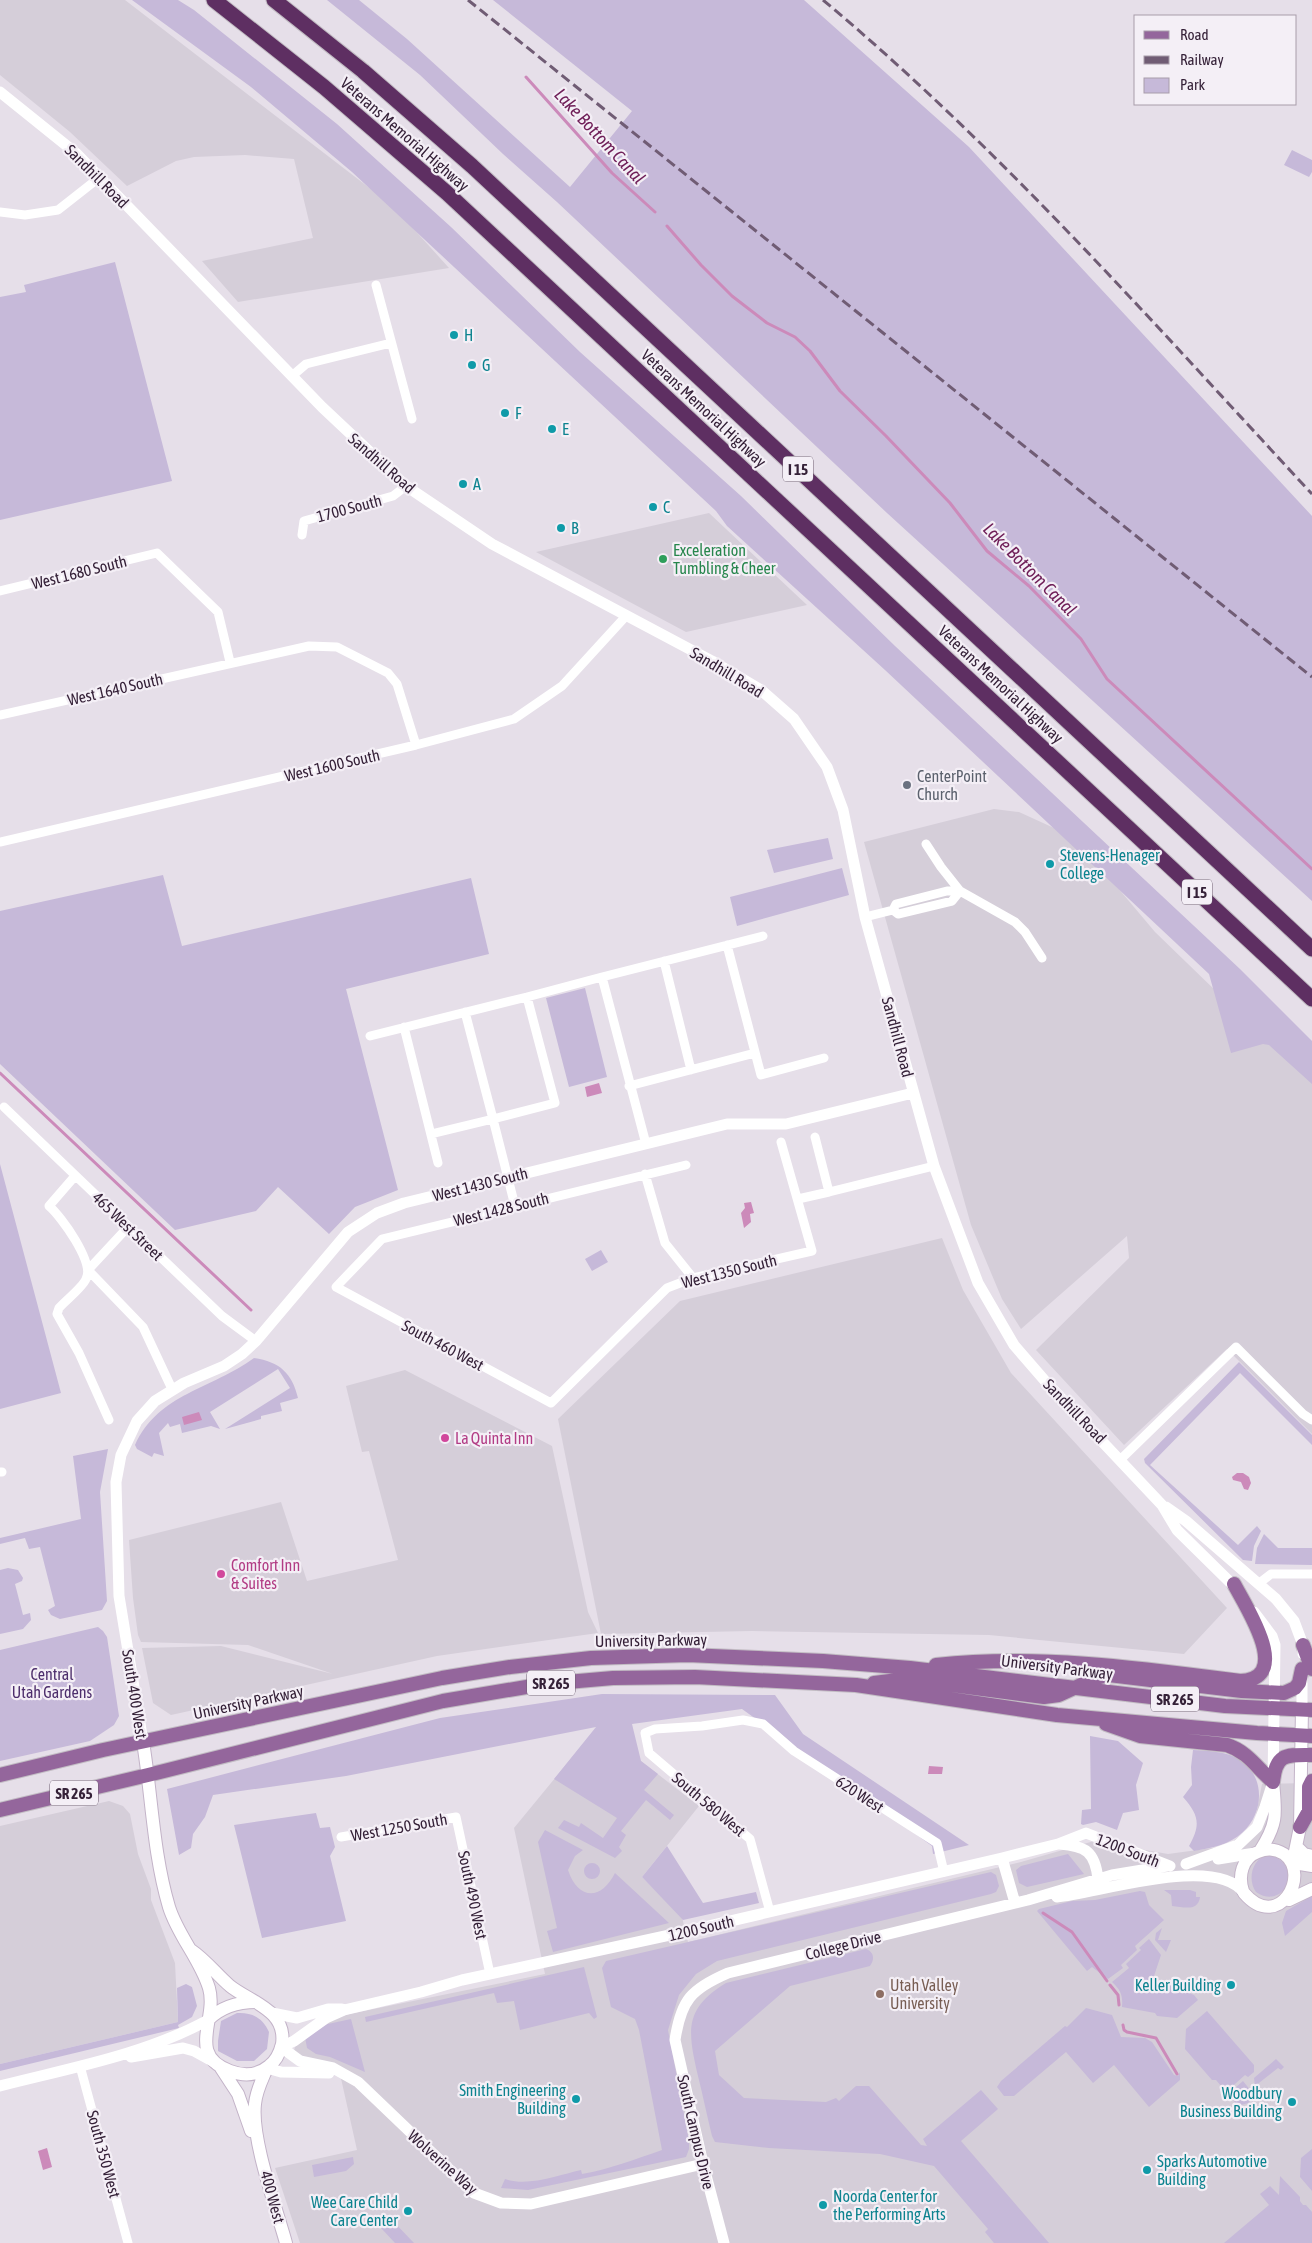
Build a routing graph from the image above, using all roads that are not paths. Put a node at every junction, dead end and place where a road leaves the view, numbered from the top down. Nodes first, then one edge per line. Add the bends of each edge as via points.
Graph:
1 (214, 0) edge
2 (274, 0) edge
3 (0, 92) edge
4 (100, 177) junction
5 (0, 212) edge
6 (376, 285) dead end
7 (392, 343) junction
8 (292, 376) junction
9 (412, 419) dead end
10 (406, 486) junction
11 (302, 535) dead end
12 (0, 591) edge
13 (626, 616) junction
14 (230, 662) junction
15 (0, 716) edge
16 (416, 745) junction
17 (0, 842) edge
18 (926, 844) dead end
19 (960, 891) junction
20 (866, 917) junction
21 (763, 936) dead end
22 (727, 945) junction
23 (1312, 949) edge
24 (1042, 958) dead end
25 (664, 961) junction
26 (602, 978) junction
27 (527, 997) junction
28 (1312, 999) edge
29 (465, 1012) junction
30 (404, 1027) junction
31 (370, 1036) dead end
32 (755, 1054) junction
33 (824, 1058) dead end
34 (691, 1070) junction
35 (629, 1086) junction
36 (913, 1093) junction
37 (4, 1107) dead end
38 (493, 1119) junction
39 (431, 1134) junction
40 (815, 1138) dead end
41 (781, 1142) dead end
42 (646, 1144) junction
43 (438, 1163) dead end
44 (686, 1165) dead end
45 (934, 1166) junction
46 (645, 1174) junction
47 (75, 1176) junction
48 (507, 1178) junction
49 (829, 1192) junction
50 (798, 1199) junction
51 (515, 1206) junction
52 (128, 1227) junction
53 (88, 1270) junction
54 (693, 1278) junction
55 (336, 1287) joint
56 (256, 1341) junction
57 (172, 1389) junction
58 (551, 1402) joint
59 (109, 1420) dead end
60 (1312, 1420) edge
61 (130, 1433) joint
62 (1121, 1459) junction
63 (1162, 1504) junction
64 (1312, 1574) edge
65 (1234, 1584) junction
66 (1258, 1584) junction
67 (1303, 1645) joint
68 (910, 1668) junction
69 (1307, 1669) edge
70 (856, 1685) junction
71 (1077, 1686) junction
72 (1274, 1693) junction
73 (1274, 1709) junction
74 (1307, 1710) edge
75 (1084, 1717) junction
76 (645, 1733) joint
77 (1274, 1734) junction
78 (1307, 1736) edge
79 (143, 1742) junction
80 (1307, 1755) edge
81 (0, 1775) edge
82 (148, 1775) junction
83 (1312, 1781) edge
84 (1273, 1782) junction
85 (0, 1810) edge
86 (456, 1817) joint
87 (1300, 1827) junction
88 (341, 1838) dead end
89 (1058, 1844) junction
90 (1296, 1846) junction
91 (1257, 1852) junction
92 (1312, 1856) edge
93 (1002, 1858) junction
94 (1293, 1862) junction
95 (1186, 1864) junction
96 (1170, 1866) junction
97 (1312, 1866) edge
98 (944, 1872) junction
99 (1098, 1879) junction
100 (1312, 1889) edge
101 (1244, 1892) junction
102 (1028, 1900) junction
103 (1286, 1901) junction
104 (1015, 1903) junction
105 (770, 1912) junction
106 (191, 1950) junction
107 (490, 1974) junction
108 (256, 2002) junction
109 (344, 2010) junction
110 (272, 2013) junction
111 (678, 2019) joint
112 (208, 2020) junction
113 (281, 2046) junction
114 (117, 2057) junction
115 (217, 2064) junction
116 (80, 2066) junction
117 (267, 2068) junction
118 (348, 2076) junction
119 (0, 2086) edge
120 (260, 2151) junction
121 (703, 2164) junction
122 (128, 2243) edge
123 (286, 2243) edge
124 (724, 2243) edge

1 - 28 highway, Veterans Memorial Highway / I 15 via 317,81 447,193
2 - 23 highway, Veterans Memorial Highway / I 15 via 472,166
3 - 4 street, Sandhill Road via 77,154
4 - 5 street via 58,210 25,215
4 - 8 street, Sandhill Road
6 - 7 street
7 - 8 street via 306,364
7 - 9 street
8 - 10 street, Sandhill Road
10 - 11 street, 1700 South via 393,496 304,521
10 - 13 street, Sandhill Road via 492,544
12 - 14 street, West 1680 South via 157,553 218,612
13 - 16 street, West 1600 South via 562,686 514,718
13 - 20 street, Sandhill Road via 761,690 794,719 826,767 843,810
14 - 15 street, West 1640 South
14 - 16 street, West 1640 South via 310,646 337,647 388,673 397,684
16 - 17 street, West 1600 South
18 - 19 street
19 - 20 street via 947,891 896,904 893,910
19 - 24 street via 1015,922
20 - 36 street, Sandhill Road
21 - 22 street
22 - 25 street
22 - 32 street
25 - 26 street
25 - 34 street
26 - 27 street
26 - 35 street
27 - 29 street
27 - 38 street via 555,1103
29 - 30 street
29 - 38 street
30 - 31 street
30 - 39 street
32 - 33 street via 761,1075
32 - 34 street
34 - 35 street
35 - 42 street
36 - 42 street, West 1430 South via 786,1124 727,1124
36 - 45 street, Sandhill Road
37 - 47 street, 465 West Street
38 - 39 street
38 - 48 street
39 - 43 street
40 - 49 street
41 - 50 street
42 - 48 street, West 1430 South
44 - 46 street, West 1428 South
45 - 49 street
45 - 62 street, Sandhill Road via 978,1283 1014,1345
46 - 51 street, West 1428 South
46 - 54 street via 665,1243
47 - 52 street, 465 West Street
47 - 53 street via 49,1206 58,1214 85,1258
48 - 51 street
48 - 56 street, West 1430 South via 404,1203 360,1223 348,1232
49 - 50 street
50 - 54 street, West 1350 South via 812,1251
51 - 55 street, West 1428 South via 382,1239
52 - 53 street
52 - 56 street, 465 West Street via 222,1316
53 - 57 street via 143,1327
53 - 59 street via 86,1280 57,1314 79,1353
54 - 58 street, West 1350 South via 667,1288
55 - 58 street, South 460 West
56 - 57 street, West 1430 South via 224,1366
57 - 61 street, West 1430 South via 155,1401
60 - 62 street via 1236,1347
61 - 79 street, South 400 West via 121,1455 116,1482 119,1596
62 - 63 street, Sandhill Road
63 - 65 street, Sandhill Road via 1177,1530
63 - 66 street, Sandhill Road
64 - 66 street via 1271,1574
65 - 68 main road via 1266,1653 1264,1668 1250,1679 1240,1681 1117,1665 972,1661
65 - 72 street, Sandhill Road via 1272,1636 1275,1645
66 - 67 street, Sandhill Road via 1294,1621
67 - 69 main road
68 - 71 main road, University Parkway / SR 265
68 - 79 main road, University Parkway / SR 265 via 823,1660 688,1655 559,1661 442,1678
69 - 72 main road via 1295,1688
69 - 74 street
70 - 71 main road via 906,1679 1044,1697 1059,1695
70 - 75 main road, SR 265
70 - 82 main road, SR 265 via 659,1677 544,1684 443,1701
71 - 72 main road via 1096,1678 1118,1675
71 - 73 main road, University Parkway / SR 265 via 1225,1706
72 - 73 street, Sandhill Road
73 - 74 main road, University Parkway / SR 265
73 - 77 street, Sandhill Road
74 - 78 main road
75 - 77 main road, SR 265
75 - 84 main road via 1140,1736 1227,1745 1252,1760
76 - 98 street, 620 West via 655,1729 744,1720 762,1724 794,1751 937,1843
76 - 105 street, South 580 West via 648,1753 750,1839
77 - 78 main road, SR 265
77 - 84 street, Sandhill Road
78 - 80 main road
79 - 81 main road, University Parkway / SR 265
79 - 82 main road, South 400 West
80 - 84 main road via 1280,1759 1275,1766
80 - 87 main road
82 - 85 main road, SR 265
82 - 106 main road, South 400 West via 156,1850 168,1906
83 - 87 main road via 1309,1811
84 - 91 main road via 1274,1827
84 - 95 street, Sandhill Road via 1257,1827 1238,1845
86 - 88 street, West 1250 South
86 - 107 street, South 490 West
87 - 90 main road
89 - 93 street, 1200 South
89 - 96 street, 1200 South via 1086,1833
89 - 99 street, 1200 South via 1076,1845 1088,1851 1095,1862
90 - 92 main road via 1304,1854
90 - 94 main road
91 - 94 main road via 1278,1850
91 - 95 street, College Drive
91 - 101 main road via 1243,1866 1240,1875
93 - 98 street, 1200 South
93 - 104 street
94 - 97 main road
94 - 103 main road via 1298,1873 1297,1886
95 - 96 street, College Drive
96 - 99 street, College Drive
98 - 105 street, 1200 South
99 - 102 street, College Drive
100 - 103 main road
101 - 102 street, College Drive via 1233,1882 1213,1875 1134,1882
101 - 103 main road via 1260,1906 1270,1907
102 - 104 street, College Drive
104 - 111 street, College Drive via 728,1973 703,1984 687,2000
105 - 107 street, 1200 South
106 - 108 main road, South 400 West via 230,1985
106 - 112 main road, South 400 West via 210,1990
107 - 109 street, 1200 South
108 - 110 main road
108 - 112 main road via 225,2008
109 - 110 street, 1200 South via 328,2008 297,2018
109 - 113 street, 1200 South
110 - 113 main road via 281,2028
111 - 121 street, South Campus Drive via 675,2040
112 - 114 street via 176,2037
112 - 115 main road via 205,2043
113 - 117 main road via 277,2057
113 - 118 street, Wolverine Way via 300,2061 327,2066
114 - 115 street via 183,2048
114 - 116 street
115 - 117 main road via 245,2075
115 - 120 main road via 238,2094
116 - 119 street
116 - 122 street, South 350 West
117 - 118 street, Wolverine Way via 281,2072
117 - 120 main road via 254,2107
118 - 121 street, Wolverine Way via 365,2088 474,2193 501,2203 531,2204
120 - 123 main road, 400 West
121 - 124 street, South Campus Drive

